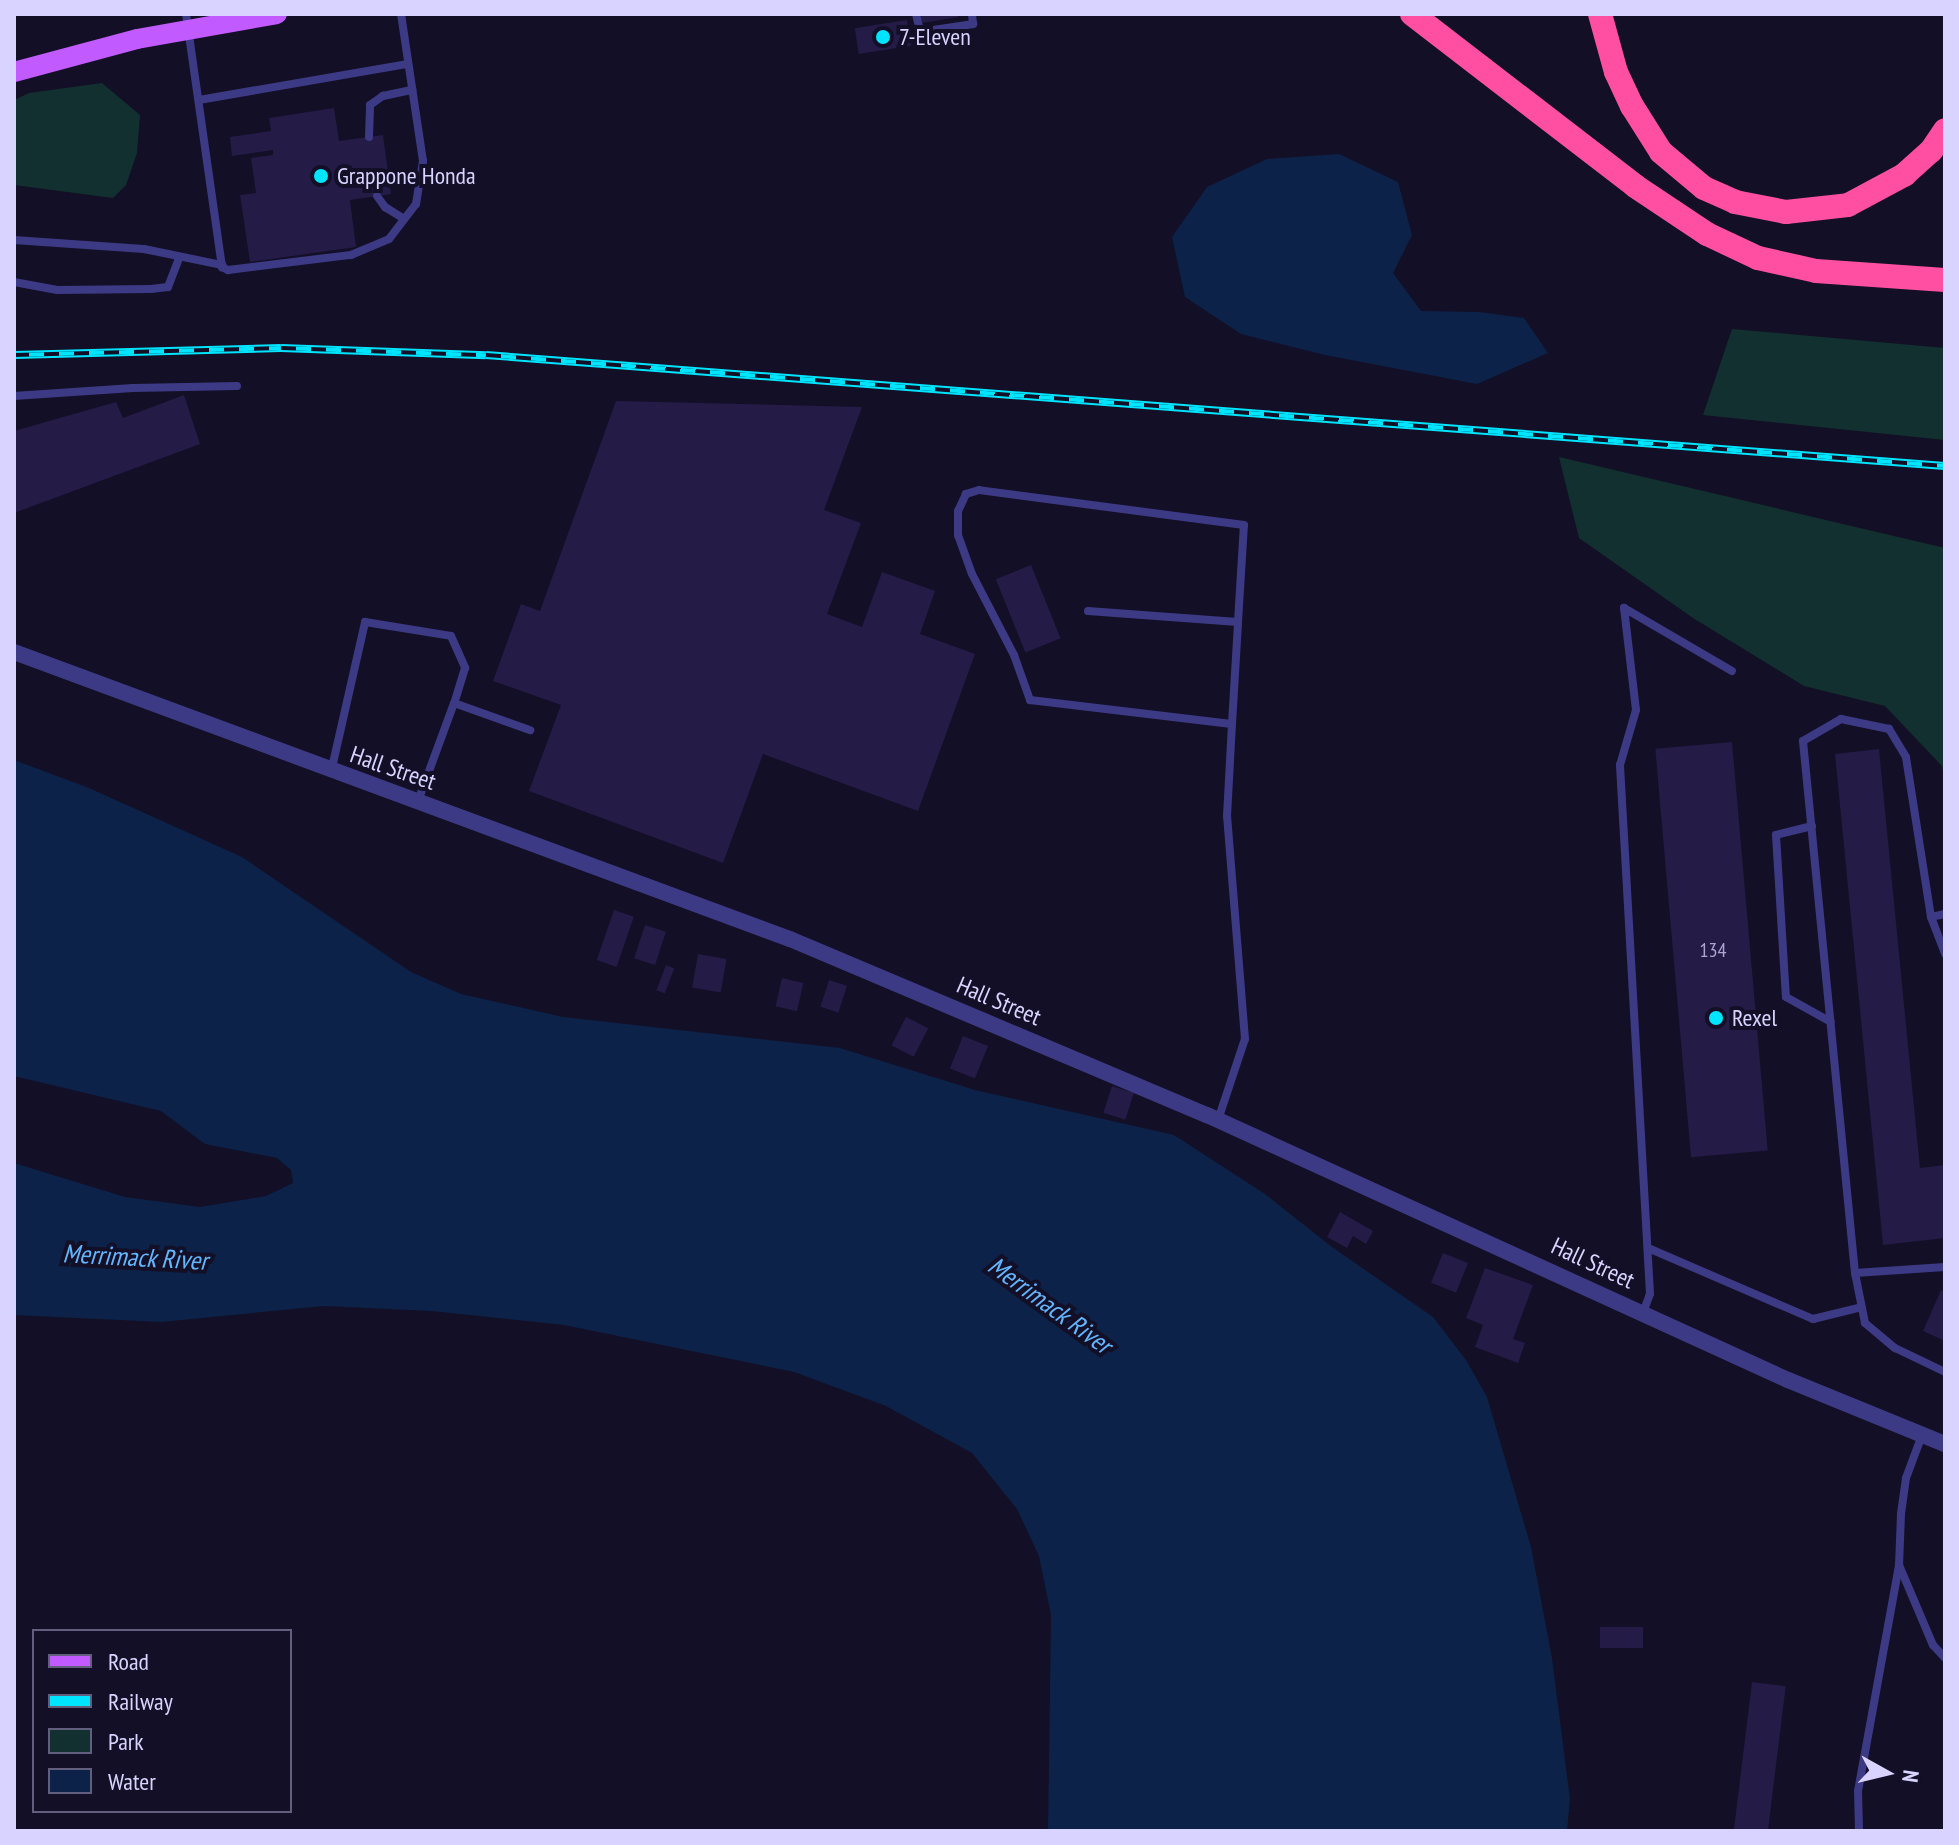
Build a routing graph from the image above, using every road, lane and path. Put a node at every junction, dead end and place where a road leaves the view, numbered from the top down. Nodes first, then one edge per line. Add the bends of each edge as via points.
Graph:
1 (277, 14) edge
2 (401, 14) edge
3 (916, 14) edge
4 (972, 14) edge
5 (1600, 14) edge
6 (1416, 17) edge
7 (187, 22) edge
8 (408, 64) junction
9 (14, 72) edge
10 (412, 90) junction
11 (199, 100) junction
12 (1945, 130) edge
13 (369, 137) dead end
14 (377, 196) dead end
15 (404, 219) junction
16 (14, 240) edge
17 (179, 259) junction
18 (222, 265) junction
19 (1945, 280) edge
20 (14, 282) edge
21 (237, 386) dead end
22 (14, 396) edge
23 (1088, 611) dead end
24 (1238, 622) junction
25 (14, 652) edge
26 (1732, 671) dead end
27 (454, 703) junction
28 (1232, 724) junction
29 (530, 730) dead end
30 (331, 772) junction
31 (418, 801) junction
32 (1812, 826) junction
33 (1945, 914) edge
34 (1931, 917) junction
35 (1945, 954) edge
36 (1831, 1022) junction
37 (1218, 1120) junction
38 (1648, 1248) junction
39 (1945, 1267) edge
40 (1855, 1273) junction
41 (1862, 1307) junction
42 (1643, 1313) junction
43 (1945, 1372) edge
44 (1922, 1434) junction
45 (1945, 1444) edge
46 (1899, 1565) junction
47 (1945, 1658) edge
48 (1859, 1831) edge

1 - 7 main road
2 - 8 lane
3 - 4 lane via 920,32 973,24
5 - 12 highway via 1616,72 1661,152 1704,188 1735,202 1786,212 1848,205 1904,175
6 - 19 highway via 1635,186 1707,234 1758,258 1816,271
7 - 9 main road
7 - 11 lane
8 - 10 lane
8 - 11 lane
10 - 13 lane via 383,96 370,105
10 - 15 lane via 423,161 416,204
11 - 18 lane
14 - 15 lane
15 - 18 lane via 389,239 351,255 228,270
16 - 17 lane via 144,249
17 - 18 lane
17 - 20 lane via 168,287 57,290
21 - 22 lane
23 - 24 lane
24 - 28 lane
24 - 28 lane via 1244,525 979,490 966,494 958,511 958,535 972,574 1014,655 1030,700
25 - 30 street, Hall Street
26 - 38 lane via 1624,608 1636,710 1620,765
27 - 29 lane
27 - 30 lane via 465,668 451,636 365,622
27 - 31 lane
28 - 37 lane via 1227,816 1245,1039
30 - 31 street, Hall Street
31 - 37 street, Hall Street via 790,939
32 - 34 lane via 1803,741 1841,719 1889,729 1906,757
32 - 36 lane
32 - 36 lane via 1776,835 1786,997
33 - 34 lane
34 - 35 lane
36 - 40 lane
37 - 42 street, Hall Street
38 - 41 lane via 1813,1319
38 - 42 lane via 1650,1294
39 - 40 lane
40 - 41 lane
41 - 43 lane via 1865,1323 1895,1348
42 - 44 street, Hall Street
44 - 45 street, Hall Street
44 - 46 lane via 1906,1478
46 - 47 lane via 1933,1645
46 - 48 lane via 1858,1791

